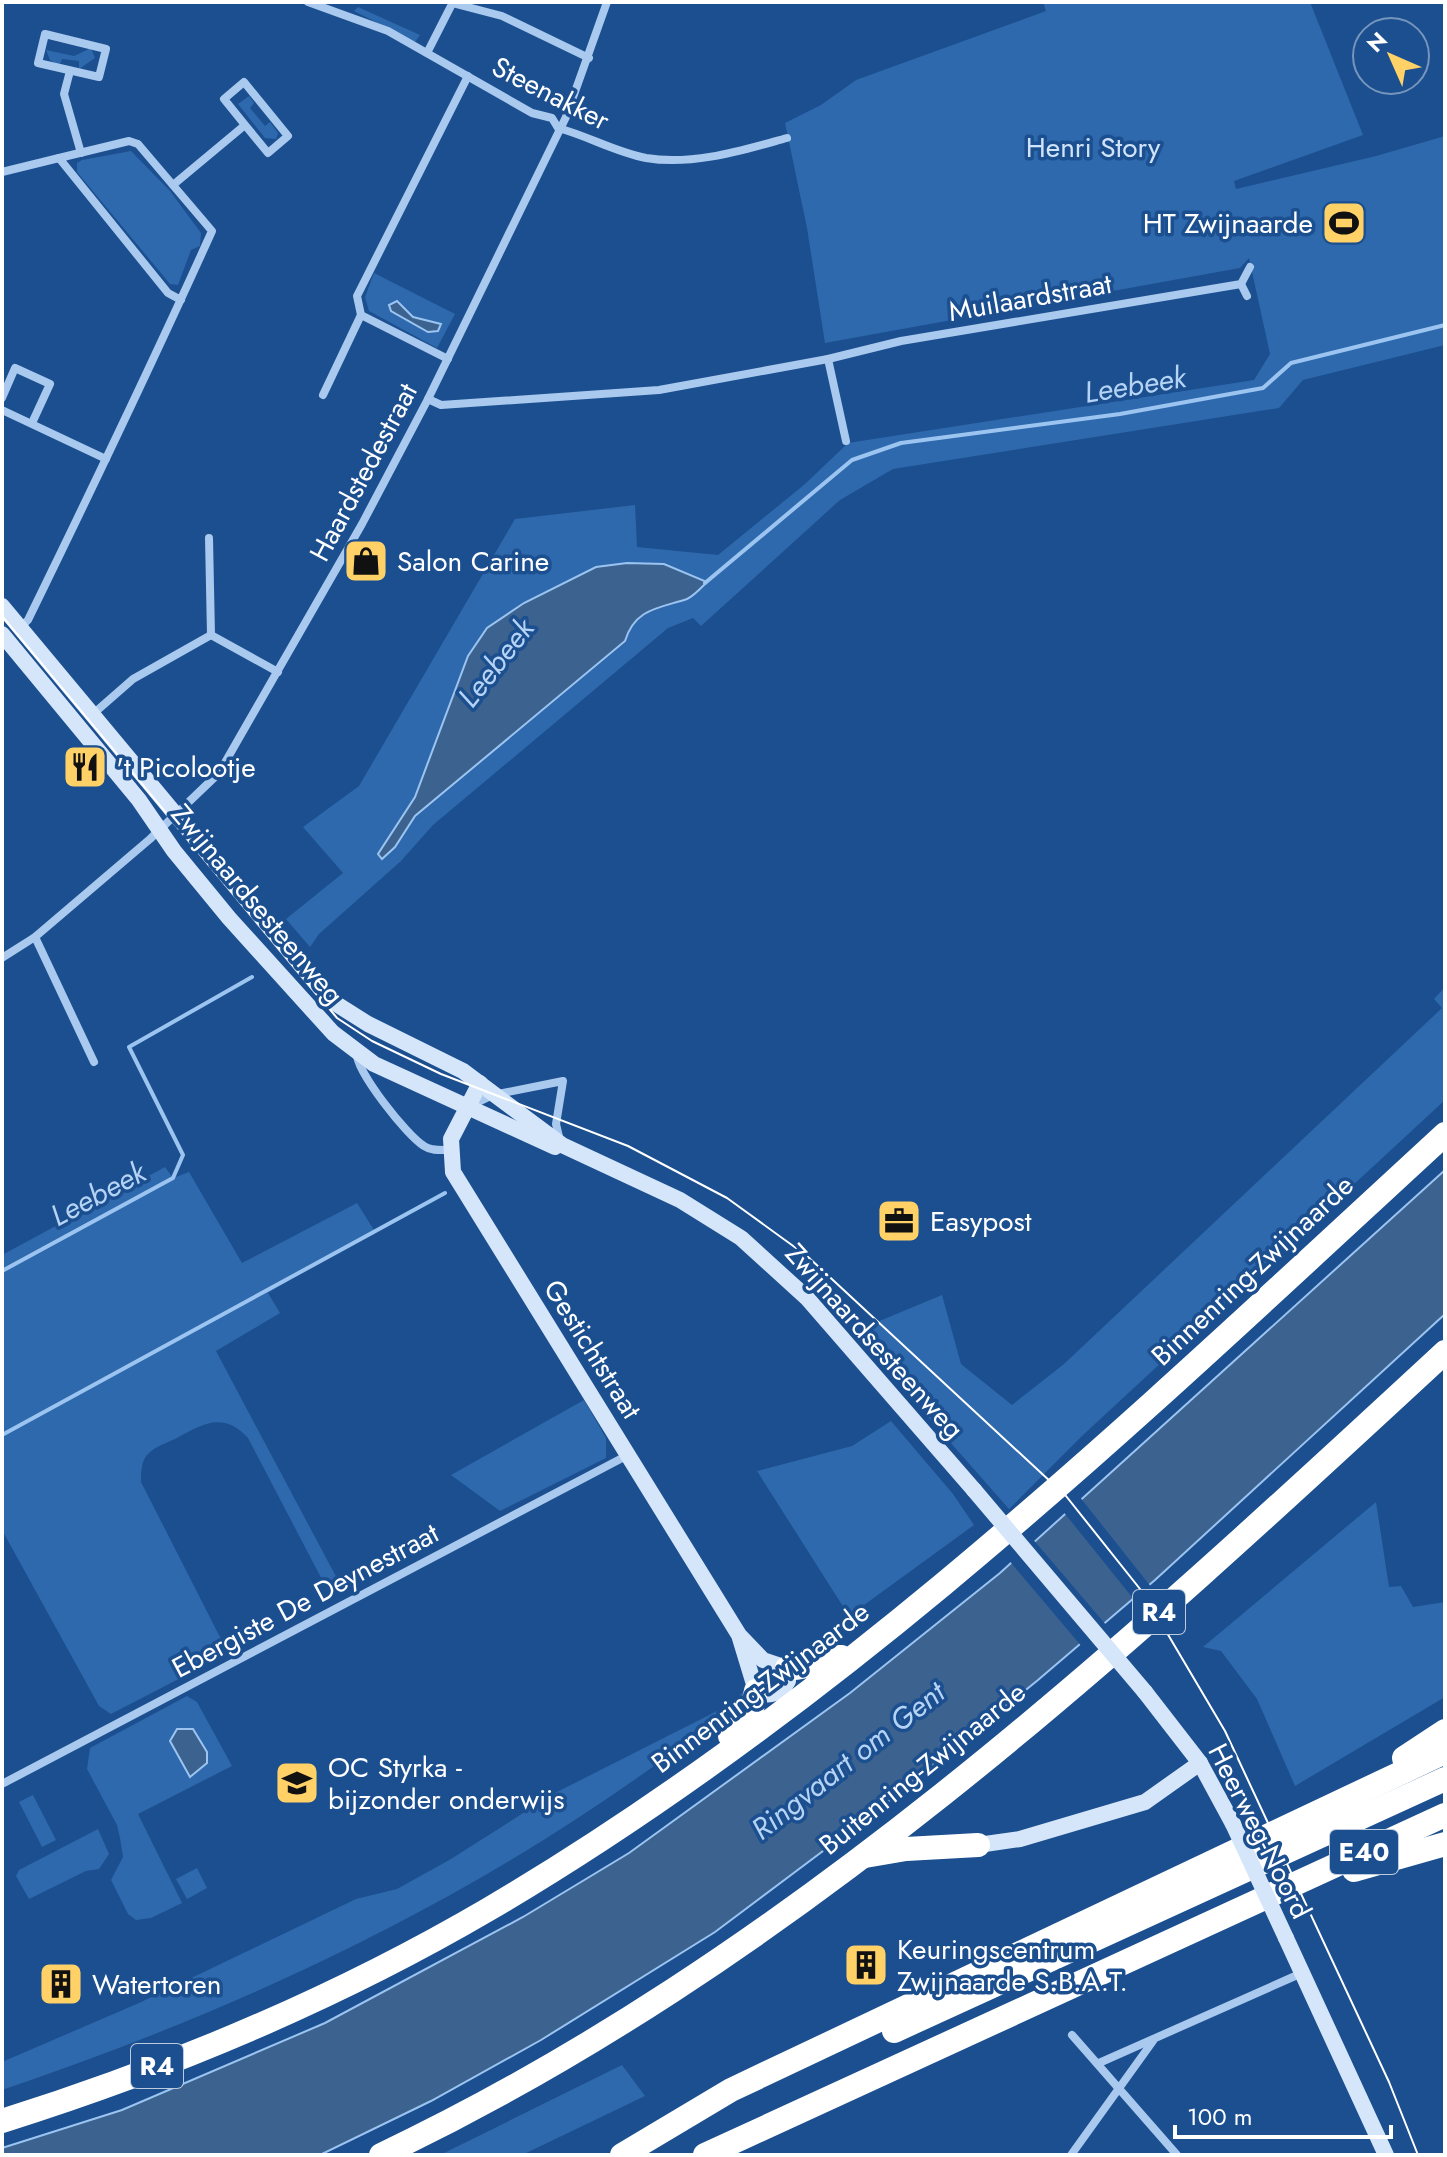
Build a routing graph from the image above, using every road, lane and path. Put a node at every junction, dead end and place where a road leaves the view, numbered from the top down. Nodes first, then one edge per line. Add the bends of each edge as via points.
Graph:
1 (308, 2) edge
2 (452, 2) edge
3 (607, 2) edge
4 (427, 53) junction
5 (589, 58) junction
6 (70, 71) junction
7 (468, 76) junction
8 (245, 125) junction
9 (558, 128) junction
10 (787, 138) dead end
11 (81, 153) junction
12 (59, 158) junction
13 (2, 172) edge
14 (173, 185) junction
15 (1250, 267) dead end
16 (1241, 284) junction
17 (1247, 296) dead end
18 (181, 300) junction
19 (361, 315) junction
20 (448, 359) junction
21 (828, 359) junction
22 (323, 395) dead end
23 (2, 398) edge
24 (428, 399) junction
25 (2, 410) edge
26 (32, 423) junction
27 (846, 441) dead end
28 (106, 459) junction
29 (209, 538) dead end
30 (2, 606) edge
31 (20, 628) junction
32 (2, 634) edge
33 (211, 635) junction
34 (278, 672) junction
35 (92, 715) junction
36 (175, 816) junction
37 (162, 828) junction
38 (35, 937) junction
39 (2, 958) edge
40 (357, 1053) junction
41 (94, 1062) dead end
42 (480, 1083) junction
43 (493, 1095) junction
44 (466, 1108) junction
45 (1445, 1127) edge
46 (1445, 1134) edge
47 (562, 1145) junction
48 (449, 1150) junction
49 (1424, 1153) junction
50 (1445, 1352) edge
51 (628, 1455) junction
52 (974, 1490) joint
53 (739, 1635) junction
54 (851, 1657) junction
55 (787, 1668) junction
56 (756, 1691) junction
57 (1445, 1731) edge
58 (1445, 1752) edge
59 (721, 1756) junction
60 (1200, 1763) junction
61 (1445, 1779) edge
62 (2, 1784) edge
63 (1445, 1815) edge
64 (1445, 1844) edge
65 (978, 1845) joint
66 (860, 1857) junction
67 (1224, 1860) junction
68 (1283, 1890) junction
69 (1302, 1973) junction
70 (1072, 2035) dead end
71 (1153, 2040) junction
72 (1099, 2063) junction
73 (1120, 2087) junction
74 (2, 2121) edge
75 (381, 2155) edge
76 (623, 2155) edge
77 (705, 2155) edge
78 (1071, 2155) edge
79 (1177, 2155) edge
80 (1386, 2155) edge

1 - 4 street, Steenakker via 364,20
2 - 4 street
2 - 5 street via 502,16
3 - 5 street, Haardstedestraat
4 - 7 street, Steenakker
5 - 9 street, Haardstedestraat
6 - 6 street via 99,77 106,49 45,34 38,63
6 - 11 street via 64,94
7 - 9 street, Steenakker via 532,113 552,118
7 - 19 street via 357,296
8 - 8 street via 268,153 288,136 244,82 224,99
8 - 14 street
9 - 10 street, Steenakker via 648,158 704,157
9 - 20 street, Haardstedestraat
11 - 12 street
11 - 14 street via 129,141 138,144
12 - 13 street
12 - 18 street via 168,293
14 - 18 street via 212,231
15 - 16 street
16 - 17 street
16 - 21 street, Muilaardstraat via 901,341
18 - 28 street
19 - 20 street
19 - 22 street
20 - 24 street, Haardstedestraat
21 - 24 street, Muilaardstraat via 659,390 441,405
21 - 27 street
23 - 26 street via 15,368 50,384
24 - 34 street, Haardstedestraat
25 - 26 street
26 - 28 street
28 - 31 street
29 - 33 street
30 - 31 street, Zwijnaardsesteenweg
31 - 35 street, Zwijnaardsesteenweg
32 - 37 street, Zwijnaardsesteenweg
33 - 34 street
33 - 35 street via 133,679
34 - 36 street, Haardstedestraat via 219,773
35 - 36 street, Zwijnaardsesteenweg
36 - 37 street, Haardstedestraat
36 - 42 street, Zwijnaardsesteenweg via 330,1000
37 - 38 street, Haardstedestraat
37 - 40 street, Zwijnaardsesteenweg via 174,851 229,918 315,1015
38 - 39 street, Haardstedestraat
38 - 41 street
40 - 44 street, Zwijnaardsesteenweg
40 - 48 street, Zwijnaardsesteenweg via 361,1073 418,1141
42 - 43 street, Zwijnaardsesteenweg
42 - 44 street
43 - 44 street
43 - 47 street, Zwijnaardsesteenweg
43 - 47 street via 563,1081 556,1124
44 - 47 street, Zwijnaardsesteenweg via 552,1148
44 - 48 street
45 - 49 highway, R4
46 - 49 highway, Binnenring-Zwijnaarde / R4
47 - 52 street, Zwijnaardsesteenweg via 703,1212 771,1262
48 - 51 street, Gestichtstraat via 461,1186
49 - 54 highway, Binnenring-Zwijnaarde / R4 via 1035,1507
50 - 66 highway, Buitenring-Zwijnaarde / R4 via 1180,1594
51 - 53 street, Gestichtstraat
51 - 62 street, Ebergiste De Deynestraat
52 - 60 street, Heerweg-Noord, bridge
53 - 55 street, Gestichtstraat via 763,1660
53 - 56 street, Gestichtstraat
54 - 55 highway
54 - 59 highway, Binnenring-Zwijnaarde / R4
55 - 56 street via 788,1681 780,1691
56 - 59 highway via 751,1713 732,1733
57 - 67 highway
58 - 67 highway
59 - 74 highway, Binnenring-Zwijnaarde / R4 via 551,1871 384,1965 167,2062
60 - 65 street via 1145,1802 1020,1839
60 - 69 street, Heerweg-Noord, bridge
61 - 76 highway, E40
63 - 68 highway, E40
64 - 68 highway
65 - 66 highway
66 - 75 highway, Buitenring-Zwijnaarde / R4 via 616,2026 508,2090
67 - 76 highway via 731,2090
68 - 77 highway, E40
69 - 71 street
69 - 80 street, Heerweg-Noord
70 - 72 street
71 - 72 street
71 - 73 street
72 - 73 street
73 - 78 street
73 - 79 street

